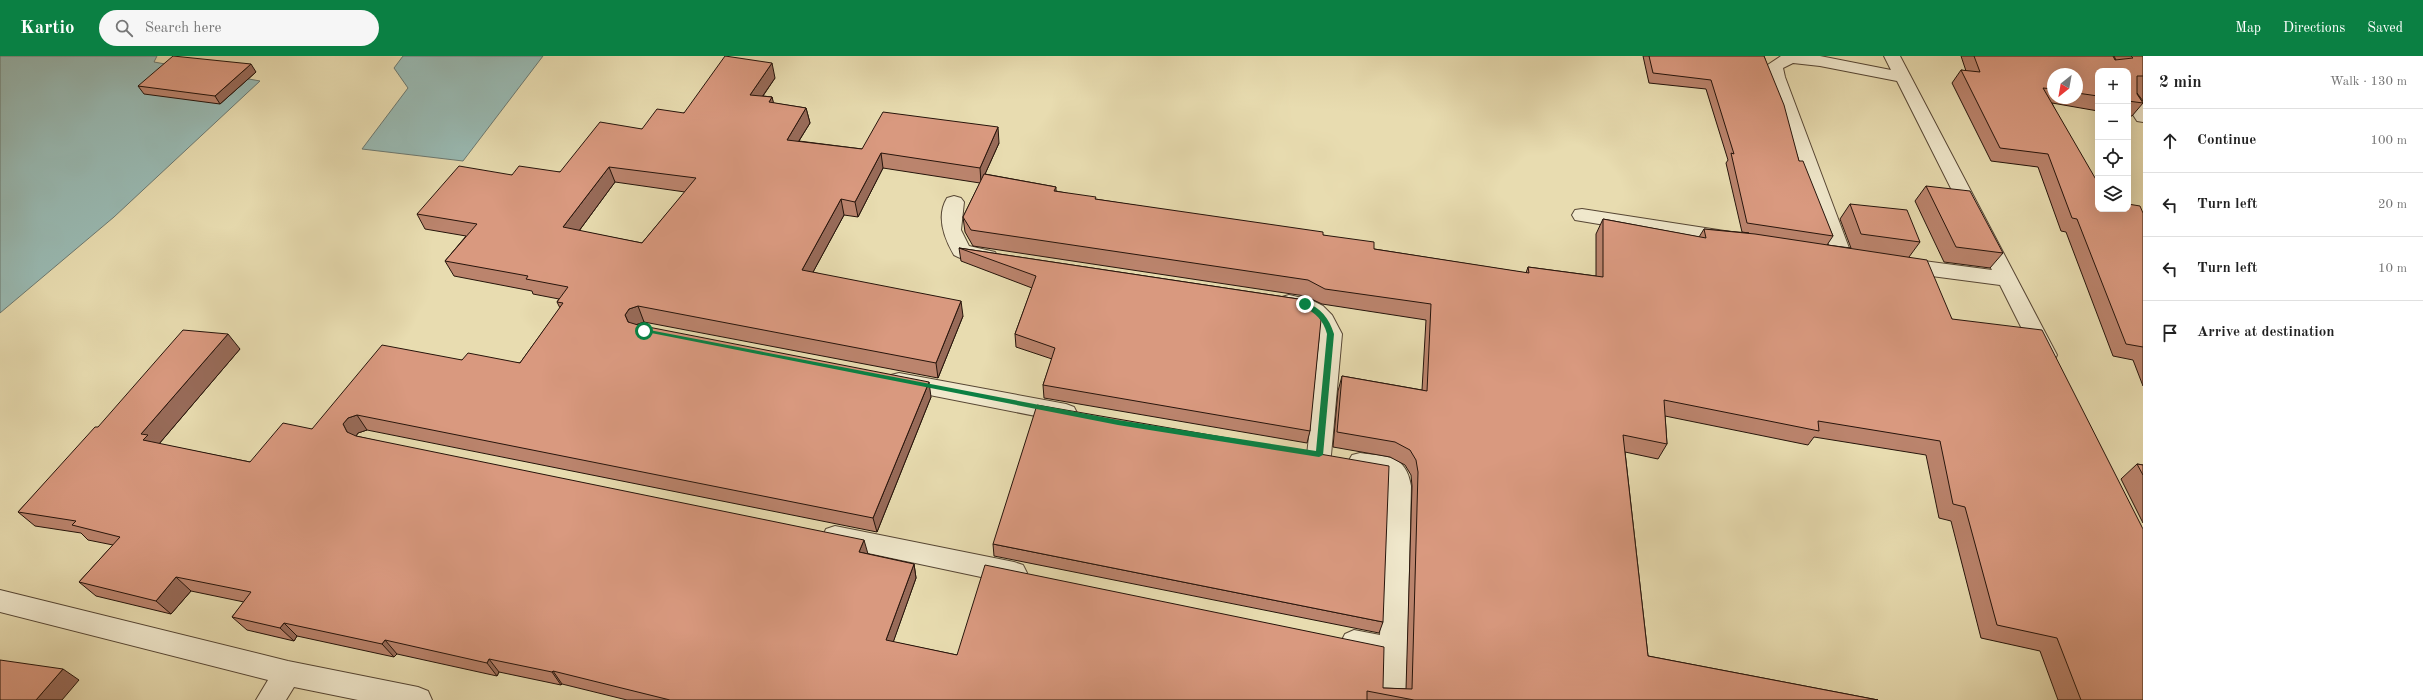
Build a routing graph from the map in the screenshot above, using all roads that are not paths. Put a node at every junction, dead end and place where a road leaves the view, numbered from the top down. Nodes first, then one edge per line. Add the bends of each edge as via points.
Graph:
1 (1892, 56) edge
2 (1905, 78) junction
3 (2131, 99) edge
4 (2143, 117) edge
5 (954, 202) dead end
6 (1582, 215) dead end
7 (1748, 242) edge
8 (1819, 253) edge
9 (1005, 259) edge
10 (1882, 262) edge
11 (2008, 279) junction
12 (1274, 299) edge
13 (2054, 372) edge
14 (882, 378) edge
15 (1086, 417) edge
16 (1296, 451) edge
17 (1319, 455) junction
18 (814, 532) edge
19 (1033, 577) edge
20 (0, 601) edge
21 (1330, 638) edge
22 (1393, 650) junction
23 (288, 673) junction
24 (270, 700) edge
25 (418, 700) edge
26 (1392, 700) edge

1 - 2 street
2 - 8 street via 1820,61 1790,58 1774,66 1776,78 1850,258
2 - 11 street
3 - 4 street
5 - 9 street via 951,230 961,250
6 - 7 street
10 - 11 street
11 - 13 street
12 - 17 street via 1305,304 1322,315 1327,322 1330,334
14 - 15 street
16 - 17 street
17 - 22 street via 1388,467 1397,473 1399,486
18 - 19 street
20 - 23 street
21 - 22 street
22 - 26 street
23 - 24 street
23 - 25 street

